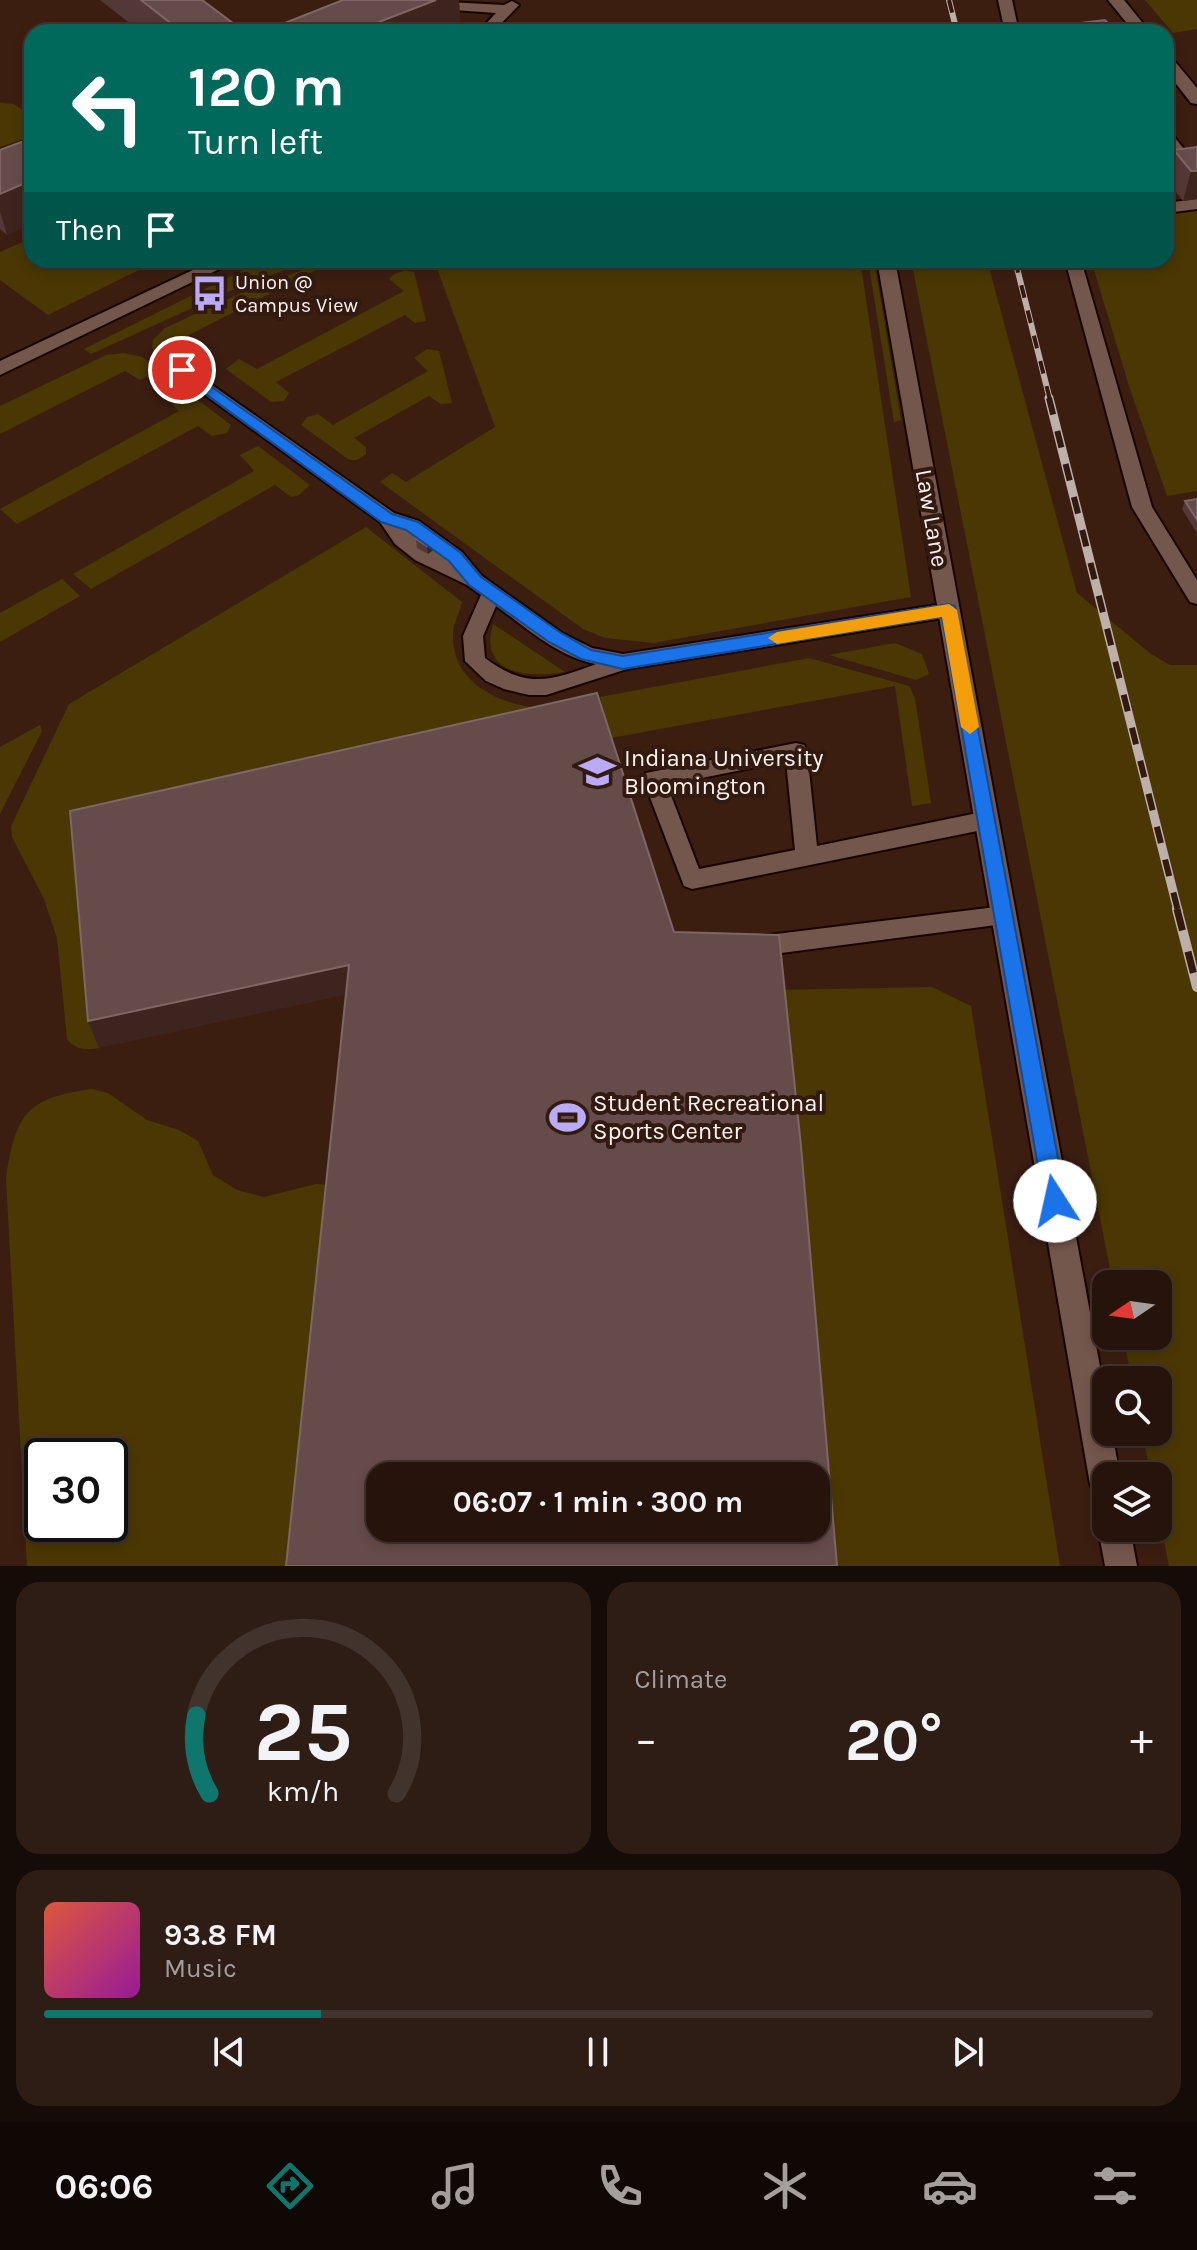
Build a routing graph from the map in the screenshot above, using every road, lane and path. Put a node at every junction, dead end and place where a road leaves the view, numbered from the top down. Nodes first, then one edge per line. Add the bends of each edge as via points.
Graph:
1 (1005, 0) edge
2 (1116, 0) edge
3 (413, 5) edge
4 (513, 5) edge
5 (498, 24) edge
6 (1010, 24) edge
7 (1136, 24) edge
8 (1174, 69) edge
9 (1197, 71) edge
10 (1174, 73) edge
11 (1197, 99) edge
12 (1174, 146) edge
13 (1174, 167) edge
14 (1197, 204) edge
15 (1174, 207) edge
16 (212, 268) edge
17 (887, 268) edge
18 (1075, 268) edge
19 (0, 369) edge
20 (182, 370) dead end
21 (484, 587) junction
22 (1197, 597) edge
23 (949, 610) junction
24 (623, 662) junction
25 (987, 820) junction
26 (807, 857) junction
27 (1004, 915) junction
28 (733, 949) edge
29 (1102, 1462) edge
30 (1117, 1542) edge
31 (1121, 1566) edge

1 - 6 lane
2 - 7 street
3 - 4 lane
4 - 5 lane
8 - 9 street
10 - 11 street
12 - 13 lane via 1189,165
14 - 15 lane
16 - 19 street
17 - 23 street, Law Lane
18 - 22 lane via 1142,507
20 - 21 lane via 387,518 412,526
21 - 24 lane via 555,638 587,655
21 - 24 lane via 473,636 475,661 495,679 525,689 555,687
23 - 24 lane
23 - 25 street, Law Lane
25 - 26 lane
25 - 27 street, Law Lane
26 - 26 lane via 692,880 654,779 796,751
27 - 28 lane
27 - 29 street, Law Lane
30 - 31 street

